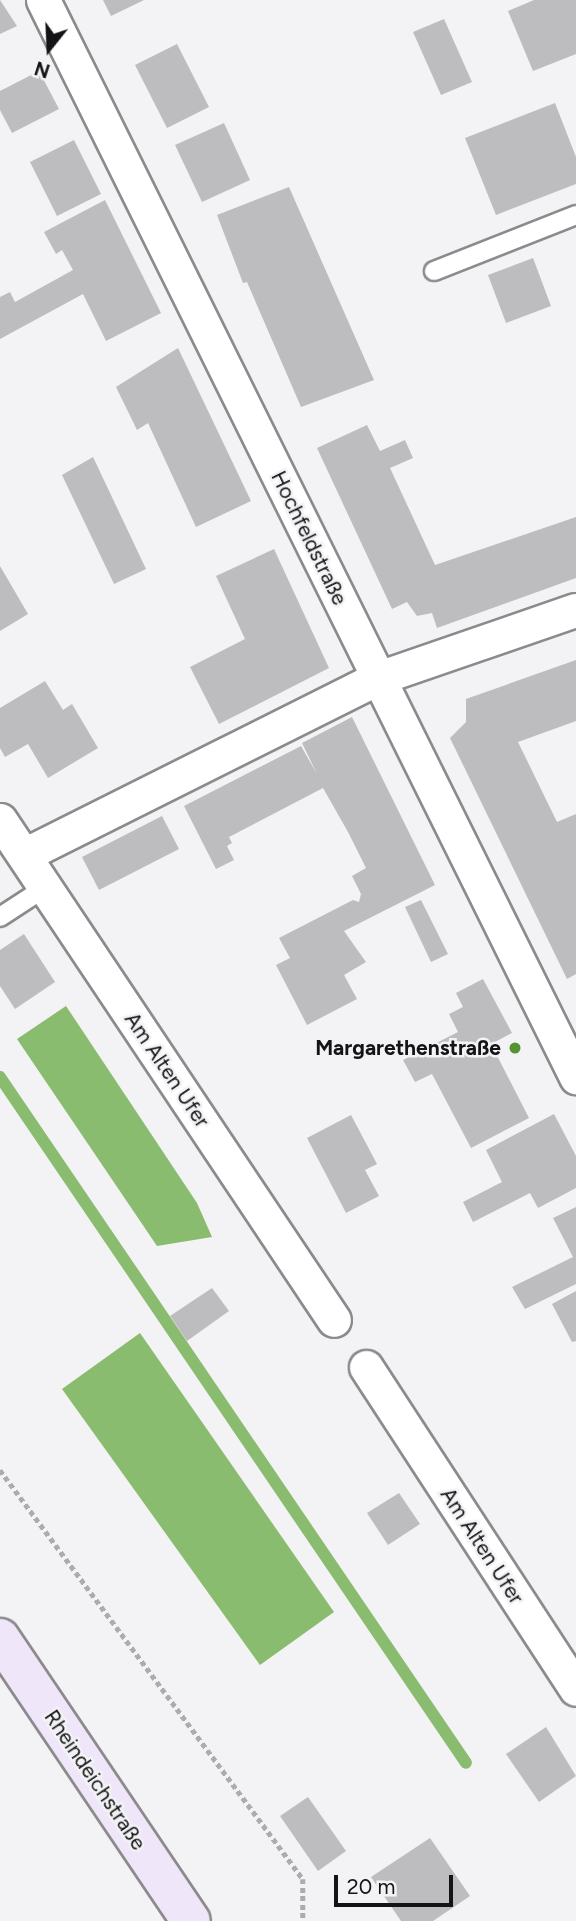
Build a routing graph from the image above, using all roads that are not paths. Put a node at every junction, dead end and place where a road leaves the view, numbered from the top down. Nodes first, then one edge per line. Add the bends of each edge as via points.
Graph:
1 (43, 0) edge
2 (576, 215) edge
3 (434, 271) dead end
4 (576, 610) edge
5 (378, 678) junction
6 (0, 820) edge
7 (24, 855) junction
8 (46, 887) junction
9 (0, 917) edge
10 (576, 1077) edge
11 (334, 1320) dead end
12 (366, 1367) dead end
13 (0, 1638) edge
14 (576, 1689) edge
15 (191, 1921) edge

1 - 5 street, Hochfeldstraße
2 - 3 lane
4 - 5 street
5 - 7 street
5 - 10 street, Hochfeldstraße
6 - 7 street, Am Alten Ufer
7 - 8 street, Am Alten Ufer
8 - 9 lane
8 - 11 street, Am Alten Ufer
12 - 14 street, Am Alten Ufer
13 - 15 main road, Rheindeichstraße

